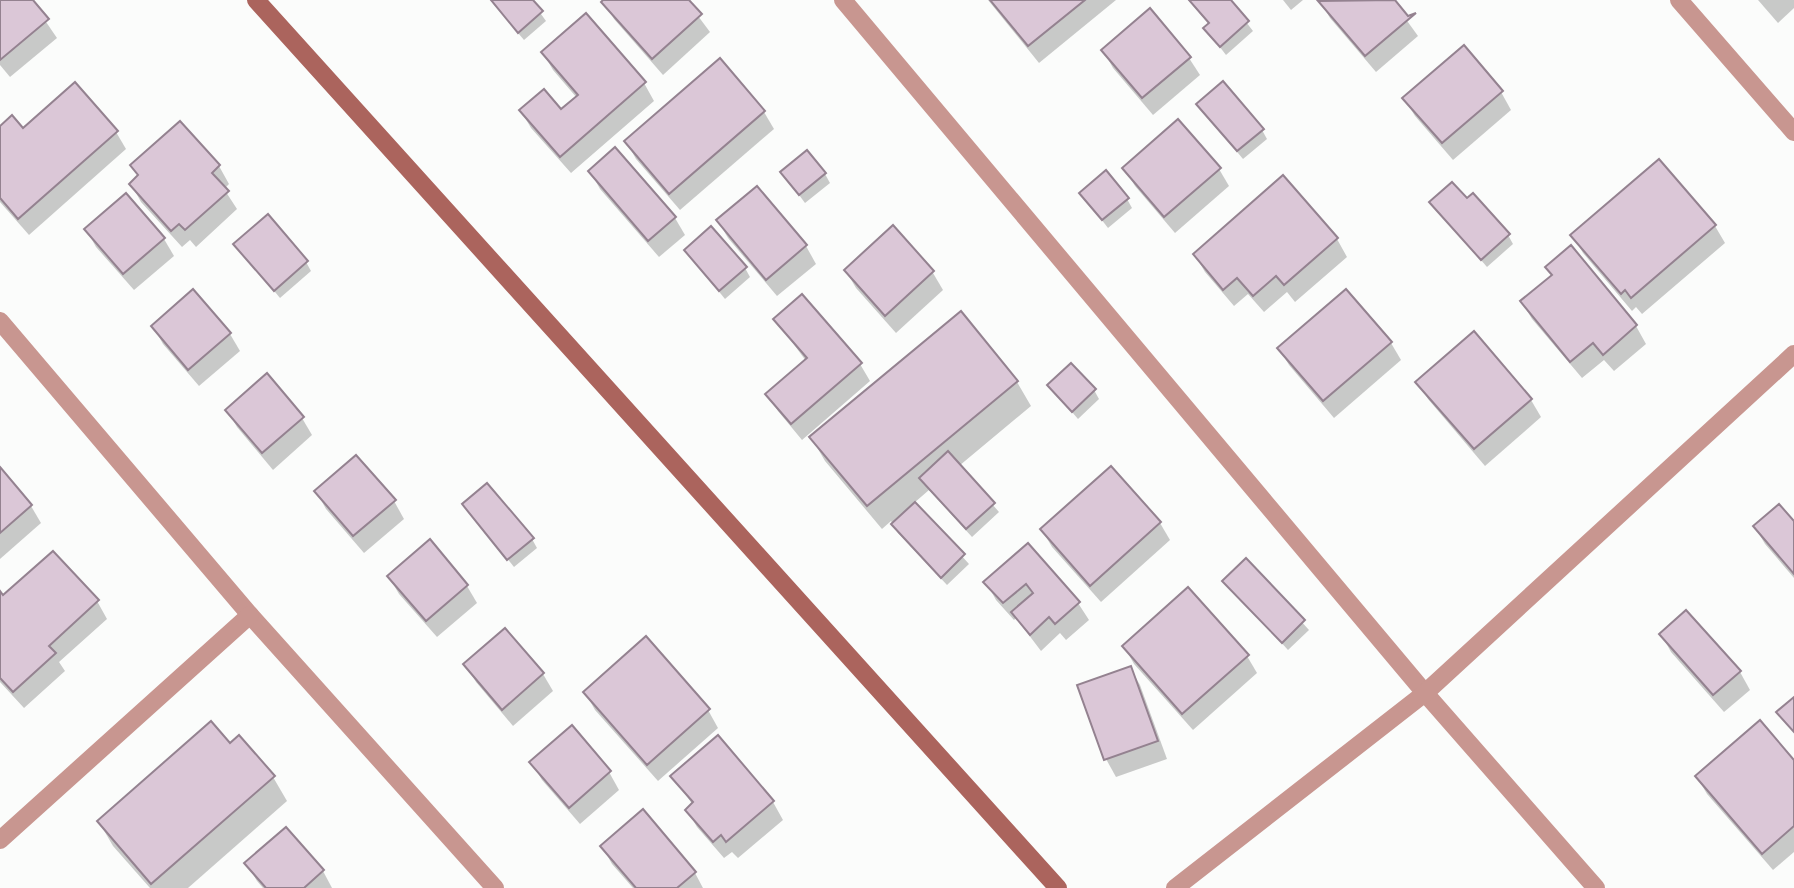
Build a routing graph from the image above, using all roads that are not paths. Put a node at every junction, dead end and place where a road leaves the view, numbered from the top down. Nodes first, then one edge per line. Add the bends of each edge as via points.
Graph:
1 (256, 0) edge
2 (843, 0) edge
3 (1679, 0) edge
4 (1794, 132) edge
5 (0, 321) edge
6 (1794, 354) edge
7 (250, 615) junction
8 (1425, 694) junction
9 (0, 839) edge
10 (495, 888) edge
11 (1058, 888) edge
12 (1175, 888) edge
13 (1597, 888) edge

1 - 11 street
2 - 8 street
3 - 4 street
5 - 7 street
6 - 8 street
7 - 9 street
7 - 10 street
8 - 12 street
8 - 13 street

